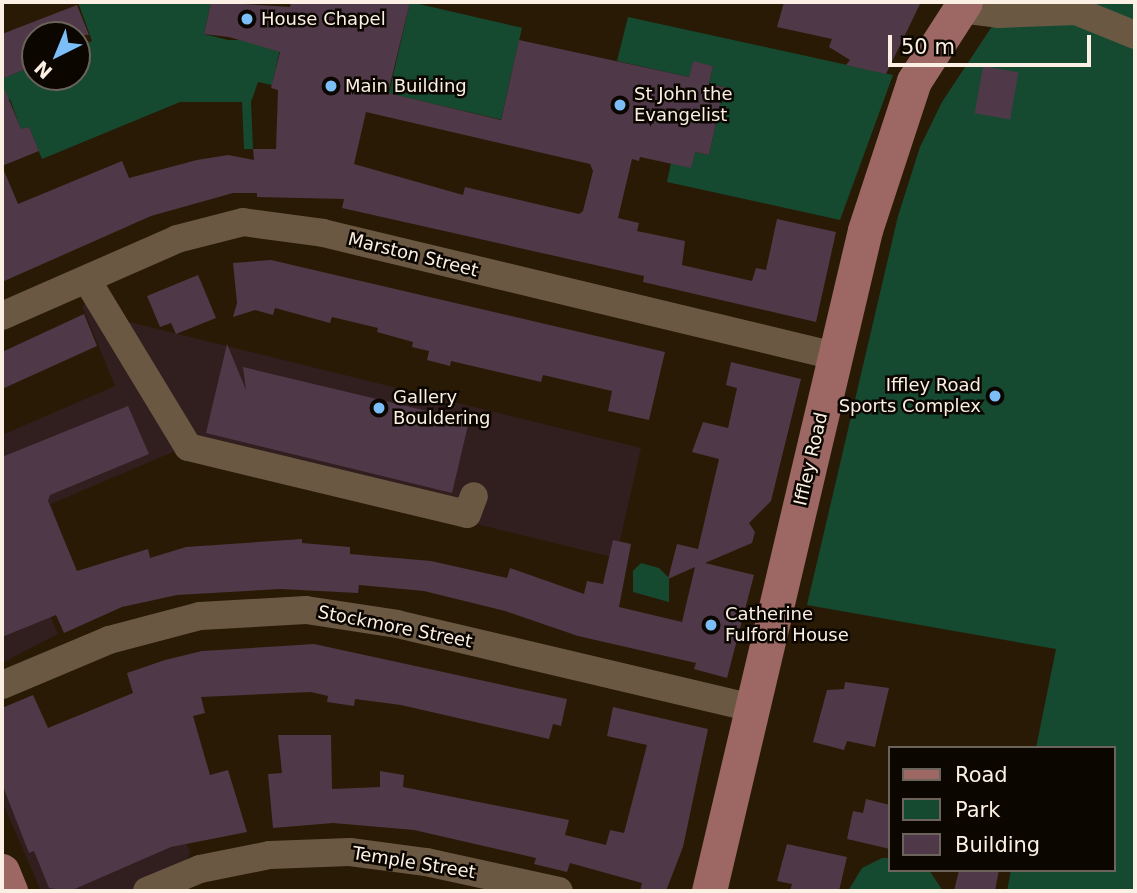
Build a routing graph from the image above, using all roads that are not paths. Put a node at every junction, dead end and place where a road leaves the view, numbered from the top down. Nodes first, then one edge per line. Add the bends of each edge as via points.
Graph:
1 (962, 6) edge
2 (1135, 36) edge
3 (87, 281) junction
4 (2, 316) edge
5 (835, 356) junction
6 (474, 496) dead end
7 (2, 685) edge
8 (752, 708) junction
9 (2, 870) edge
10 (10, 891) edge
11 (147, 891) edge
12 (559, 891) edge
13 (709, 891) edge

1 - 2 street via 999,14 1076,11
1 - 5 main road, Iffley Road via 914,81 866,230
3 - 4 street, Marston Street
3 - 5 street, Marston Street via 177,239 243,222 323,233
3 - 6 street via 188,447 467,513
5 - 8 main road, Iffley Road
7 - 8 street, Stockmore Street via 109,640 200,616 306,610 397,624
8 - 13 main road, Iffley Road
9 - 10 main road
11 - 12 street, Temple Street via 200,869 270,855 351,852 426,862

